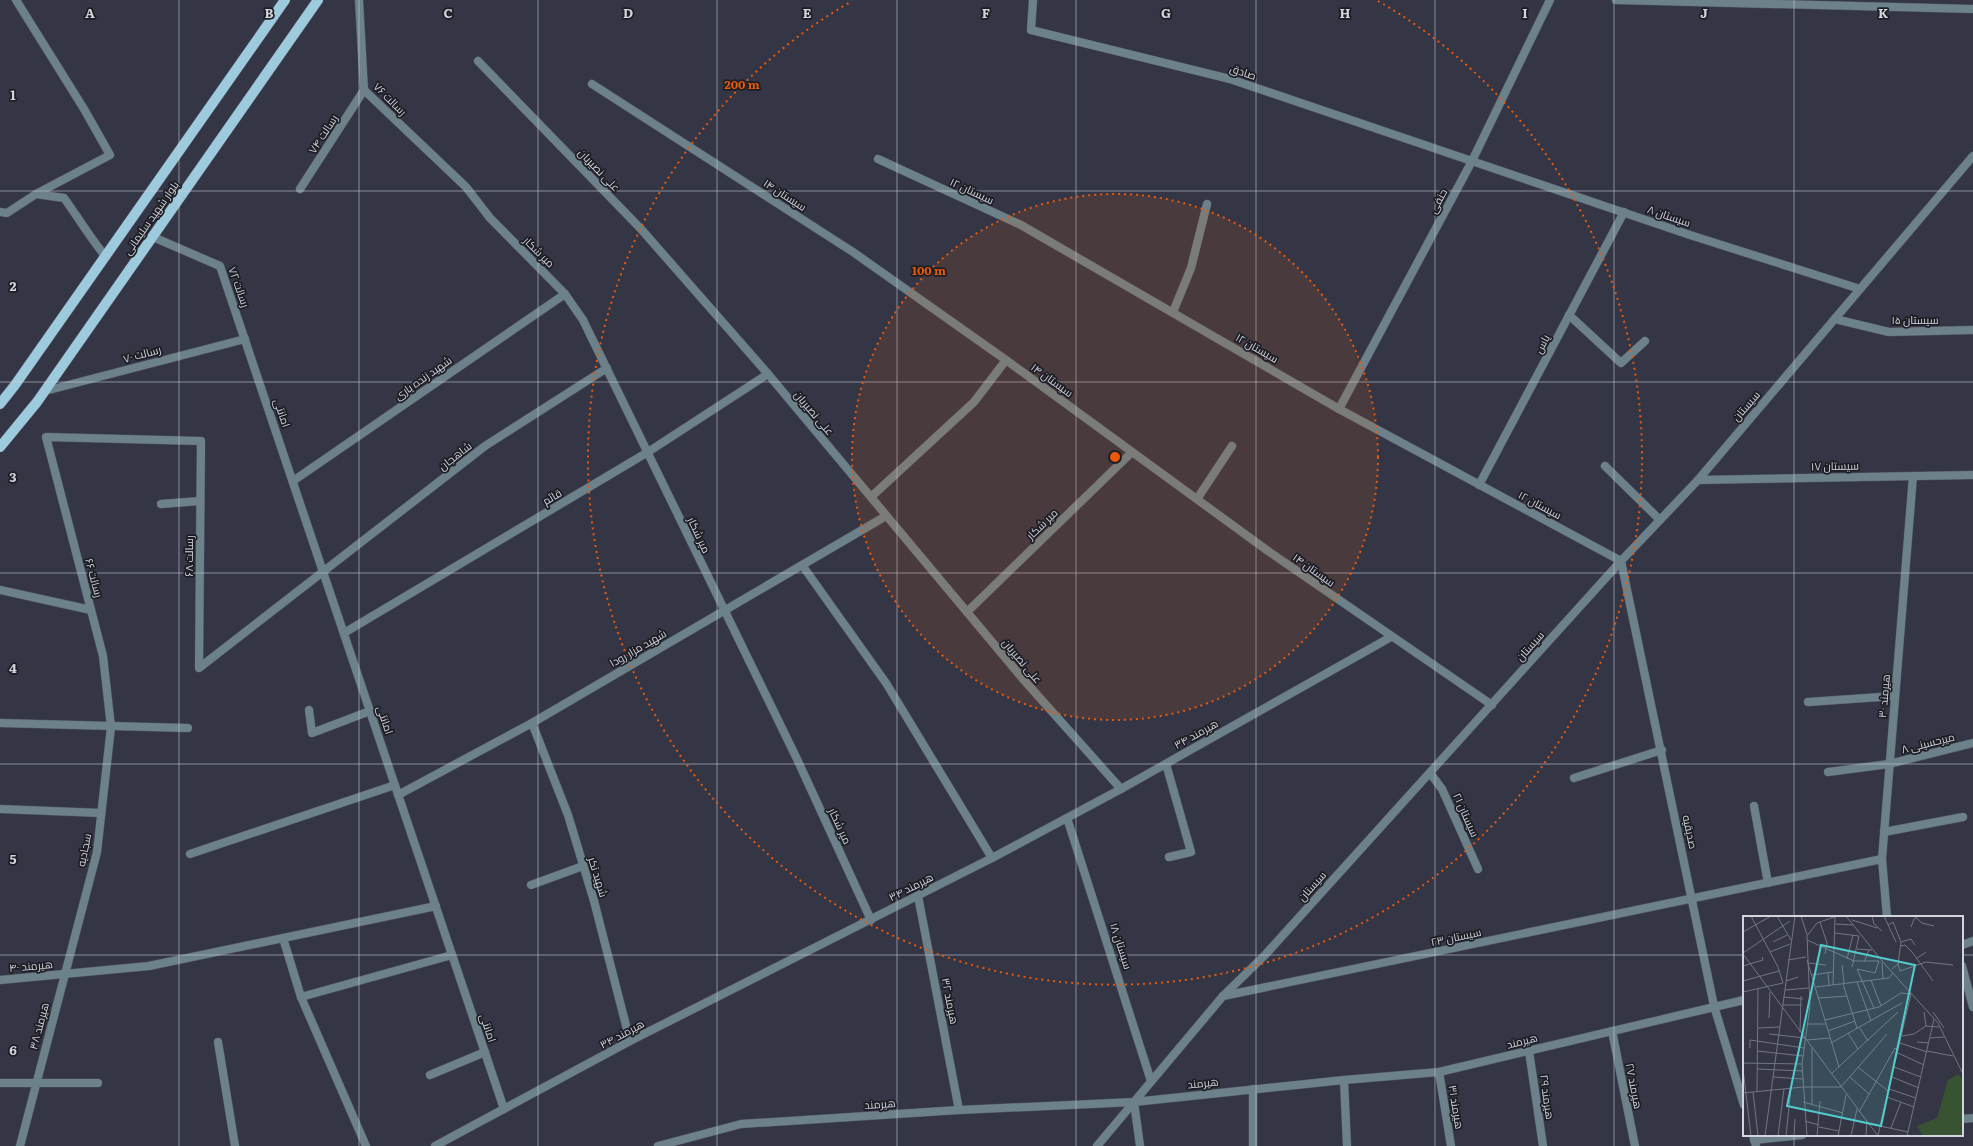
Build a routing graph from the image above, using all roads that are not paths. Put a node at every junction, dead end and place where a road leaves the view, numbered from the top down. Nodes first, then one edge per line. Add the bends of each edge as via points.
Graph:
1 (16, 0) edge
2 (284, 0) edge
3 (318, 0) edge
4 (359, 0) edge
5 (1033, 0) edge
6 (1550, 0) edge
7 (1616, 0) edge
8 (1625, 0) edge
9 (1973, 9) edge
10 (478, 61) dead end
11 (592, 84) dead end
12 (364, 90) junction
13 (1973, 156) edge
14 (878, 159) dead end
15 (1472, 161) junction
16 (1969, 165) edge
17 (466, 187) joint
18 (300, 189) dead end
19 (36, 194) junction
20 (1207, 204) dead end
21 (0, 212) edge
22 (1624, 212) junction
23 (152, 237) junction
24 (106, 257) junction
25 (1860, 289) junction
26 (565, 294) junction
27 (1173, 312) junction
28 (1569, 315) junction
29 (1835, 319) junction
30 (1973, 330) edge
31 (245, 339) junction
32 (1645, 341) dead end
33 (1006, 360) junction
34 (606, 368) junction
35 (768, 374) junction
36 (45, 391) junction
37 (0, 404) edge
38 (1339, 409) junction
39 (46, 437) joint
40 (1232, 446) dead end
41 (0, 447) edge
42 (648, 452) junction
43 (1132, 452) junction
44 (1605, 466) dead end
45 (1973, 475) edge
46 (1913, 476) junction
47 (1698, 480) junction
48 (293, 481) junction
49 (1479, 485) junction
50 (871, 497) junction
51 (1197, 499) junction
52 (200, 501) junction
53 (160, 504) dead end
54 (886, 516) junction
55 (1660, 520) junction
56 (1621, 561) junction
57 (802, 565) junction
58 (324, 572) junction
59 (0, 590) edge
60 (91, 610) junction
61 (724, 611) junction
62 (967, 612) junction
63 (344, 633) junction
64 (1391, 636) junction
65 (1895, 696) junction
66 (1808, 702) dead end
67 (1492, 705) junction
68 (309, 710) dead end
69 (370, 711) junction
70 (532, 723) junction
71 (0, 724) edge
72 (111, 727) junction
73 (188, 728) dead end
74 (1973, 743) edge
75 (1662, 750) junction
76 (1166, 764) junction
77 (1889, 764) junction
78 (1828, 772) dead end
79 (1430, 773) junction
80 (1574, 778) dead end
81 (395, 785) junction
82 (1121, 789) junction
83 (398, 795) junction
84 (1754, 806) dead end
85 (0, 809) edge
86 (101, 814) junction
87 (1963, 817) dead end
88 (1067, 818) junction
89 (1884, 832) junction
90 (190, 854) dead end
91 (1169, 857) dead end
92 (992, 858) junction
93 (1882, 859) junction
94 (583, 866) junction
95 (1478, 869) dead end
96 (1768, 883) junction
97 (531, 885) dead end
98 (918, 896) junction
99 (1693, 899) junction
100 (436, 906) junction
101 (1886, 916) edge
102 (871, 920) junction
103 (283, 938) junction
104 (1973, 941) edge
105 (1963, 945) edge
106 (452, 955) junction
107 (1963, 970) edge
108 (64, 974) junction
109 (0, 980) edge
110 (1223, 996) junction
111 (301, 997) junction
112 (1743, 1000) edge
113 (1714, 1006) junction
114 (1973, 1007) edge
115 (1612, 1031) junction
116 (630, 1041) junction
117 (218, 1042) dead end
118 (1529, 1050) junction
119 (485, 1052) junction
120 (1439, 1072) junction
121 (430, 1075) dead end
122 (1344, 1080) junction
123 (1151, 1082) junction
124 (0, 1083) edge
125 (35, 1083) junction
126 (98, 1083) dead end
127 (1253, 1089) junction
128 (1134, 1102) junction
129 (1743, 1102) edge
130 (504, 1109) junction
131 (959, 1110) junction
132 (1973, 1118) edge
133 (1963, 1119) edge
134 (1792, 1136) edge
135 (1754, 1140) edge
136 (20, 1146) edge
137 (235, 1146) edge
138 (366, 1146) edge
139 (434, 1146) edge
140 (658, 1146) edge
141 (1097, 1146) edge
142 (1140, 1146) edge
143 (1253, 1146) edge
144 (1346, 1146) edge
145 (1451, 1146) edge
146 (1543, 1146) edge
147 (1635, 1146) edge

1 - 19 street via 110,155
2 - 24 main road, بلوار شهید سلیمانی
3 - 23 main road, بلوار شهید سلیمانی
4 - 12 street, رسالت ۷۶
5 - 15 street, صادق via 1031,30 1230,79
6 - 15 street, حنفی
7 - 8 street
8 - 9 street
10 - 35 street, علی نصیریان via 641,229
11 - 33 street, سیستان ۱۴ via 853,252
12 - 17 street, رسالت ۷۶
12 - 18 street, رسالت ۷۴
13 - 16 street, سیستان
14 - 27 street, سیستان ۱۲ via 1021,226
15 - 22 street, سیستان ۸
15 - 38 street, حنفی
16 - 25 street, سیستان
17 - 26 street, میر شکار via 490,218
19 - 21 street via 7,213
19 - 24 street via 64,198 91,240
20 - 27 street via 1191,268
22 - 25 street, سیستان ۸
22 - 28 street, یاس
23 - 31 street, رسالت ۷۲ via 220,266
23 - 36 main road, بلوار شهید سلیمانی
24 - 37 main road, بلوار شهید سلیمانی
25 - 29 street, سیستان
26 - 34 street, میر شکار via 583,320
26 - 48 street, شهید زنده یاری
27 - 38 street, سیستان ۱۲
28 - 32 street via 1621,363
28 - 49 street, یاس
29 - 30 street, سیستان ۱۵ via 1889,332
29 - 47 street, سیستان
31 - 36 street, رسالت ۷۰
31 - 48 street, امانتی
33 - 43 street, سیستان ۱۴
33 - 50 street via 974,402
34 - 42 street, میر شکار
34 - 58 street, شاهجان via 485,446
35 - 42 street, قائم
35 - 50 street, علی نصیریان
36 - 41 main road, بلوار شهید سلیمانی
38 - 49 street, سیستان ۱۲
39 - 52 street, رسالت ۶۸ via 200,441
39 - 60 street, رسالت ۶۶
40 - 51 street
42 - 61 street, میر شکار
42 - 63 street, قائم
43 - 51 street, سیستان ۱۴
43 - 62 street, میر شکار
44 - 55 street
45 - 46 street, سیستان ۱۷
46 - 47 street, سیستان ۱۷
46 - 65 street, هیرمند ۳۰
47 - 55 street, سیستان
48 - 58 street, امانتی
49 - 56 street, سیستان ۱۲
50 - 54 street, علی نصیریان
51 - 64 street, سیستان ۱۴
52 - 53 street
52 - 58 street, رسالت ۶۸ via 199,668
54 - 57 street, شهید مزار رودا
54 - 62 street, علی نصیریان
55 - 56 street, سیستان
56 - 67 street, سیستان
56 - 75 street, صدیقیه
57 - 61 street, شهید مزار رودا
57 - 92 street via 886,683
58 - 63 street, امانتی
59 - 60 street
60 - 72 street, رسالت ۶۶ via 103,656
61 - 70 street, شهید مزار رودا
61 - 102 street, میر شکار via 797,759
62 - 82 street, علی نصیریان
63 - 69 street, امانتی
64 - 67 street, سیستان ۱۴
64 - 76 street, هیرمند ۳۴
65 - 66 street
65 - 77 street, هیرمند ۳۰
67 - 79 street, سیستان
68 - 69 street via 312,733
69 - 81 street, امانتی
70 - 83 street, شهید مزار رودا
70 - 94 street, شهید تکر via 568,815
71 - 72 street
72 - 73 street
72 - 86 street, سجادیه
74 - 77 street, میرحسینی ۸
75 - 80 street
75 - 99 street, صدیقیه
76 - 82 street, هیرمند ۳۴
76 - 91 street via 1191,852
77 - 78 street, میرحسینی ۸
77 - 89 street, هیرمند ۳۰
79 - 95 street, سیستان ۲۱ via 1442,788
79 - 110 street, سیستان via 1265,955
81 - 83 street, امانتی
81 - 90 street
82 - 88 street, هیرمند ۳۴
83 - 100 street, امانتی
84 - 96 street
85 - 86 street
86 - 108 street, سجادیه via 97,852
87 - 89 street
88 - 92 street, هیرمند ۳۴
88 - 123 street, سیستان ۱۸
89 - 93 street, هیرمند ۳۰
92 - 98 street, هیرمند ۳۴
93 - 96 street, سیستان ۲۳
93 - 101 street, هیرمند ۳۰
94 - 97 street
94 - 116 street, شهید تکر
96 - 99 street, سیستان ۲۳
98 - 102 street, هیرمند ۳۴
98 - 131 street, هیرمند ۳۲
99 - 110 street, سیستان ۲۳
99 - 113 street, صدیقیه
100 - 103 street, هیرمند ۴۰
100 - 106 street, امانتی
102 - 116 street, هیرمند ۳۴
103 - 108 street, هیرمند ۴۰ via 149,966
103 - 111 street
104 - 105 street
106 - 111 street
106 - 119 street, امانتی
107 - 114 street
108 - 109 street, هیرمند ۴۰
108 - 125 street, هیرمند ۳۸
110 - 123 street, سیستان
111 - 138 street
112 - 113 street, هیرمند
113 - 115 street, هیرمند
113 - 129 street, صدیقیه
115 - 118 street, هیرمند
115 - 147 street, هیرمند ۲۷
116 - 130 street, هیرمند ۳۴
117 - 137 street
118 - 120 street, هیرمند
118 - 146 street, هیرمند ۲۹
119 - 121 street
119 - 130 street, امانتی
120 - 122 street, هیرمند
120 - 145 street, هیرمند ۳۱
122 - 127 street, هیرمند
122 - 144 street
123 - 128 street, سیستان
124 - 125 street
125 - 126 street
125 - 136 street, هیرمند ۳۸
127 - 128 street, هیرمند
127 - 143 street
128 - 131 street, هیرمند
128 - 141 street, سیستان
128 - 142 street
130 - 139 street, هیرمند ۳۴
131 - 140 street, هیرمند via 740,1124
132 - 133 street
134 - 135 street

